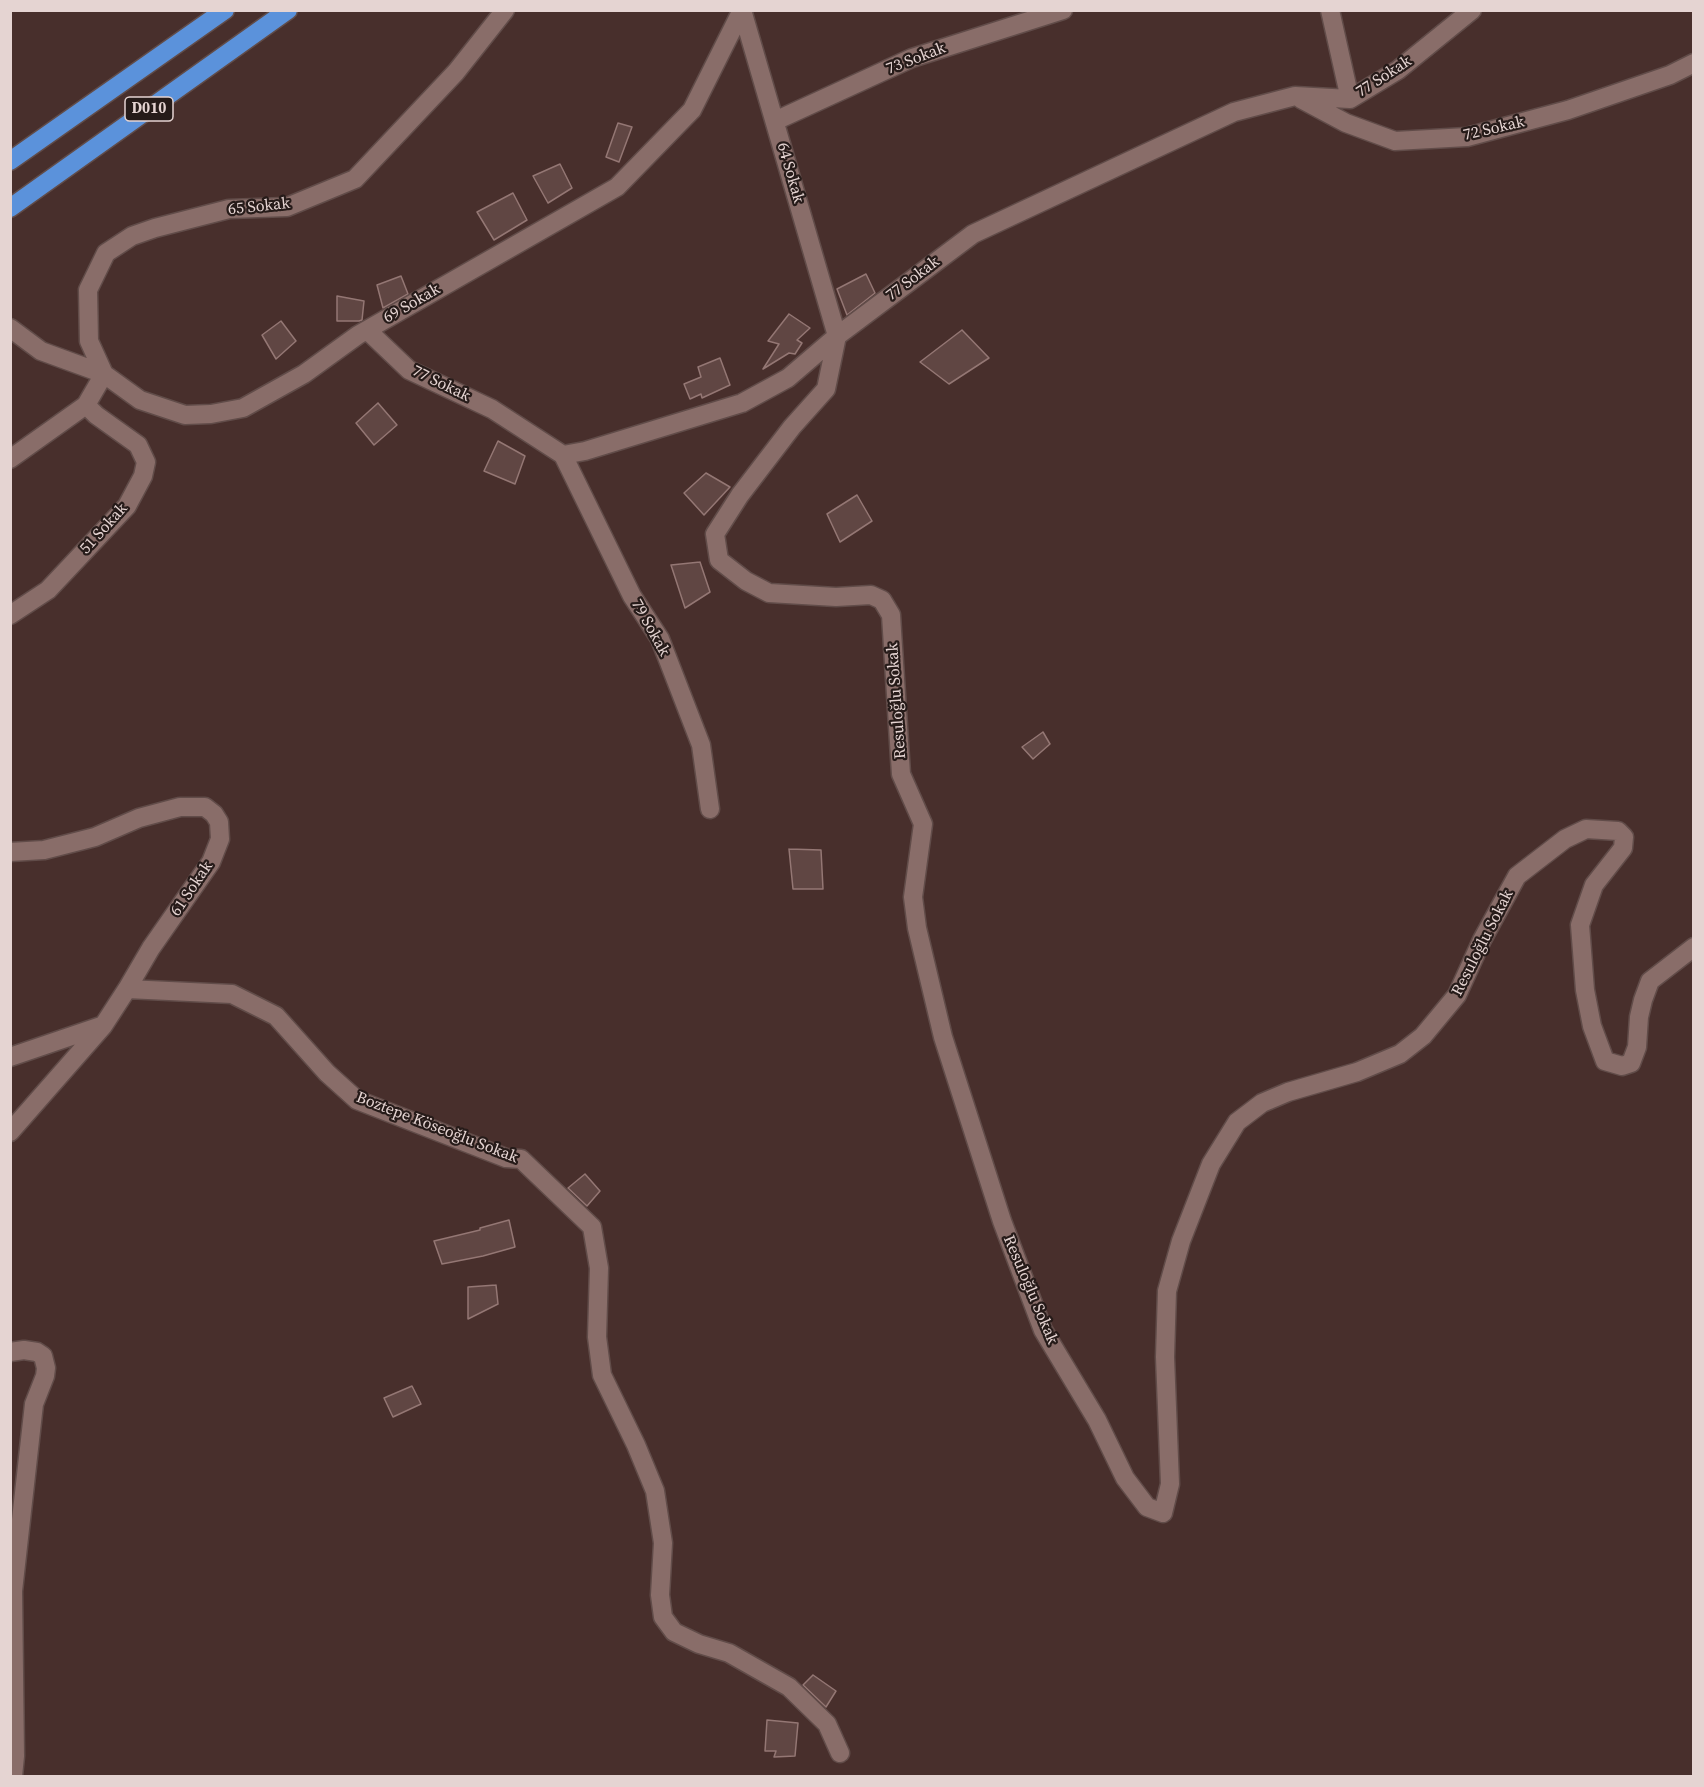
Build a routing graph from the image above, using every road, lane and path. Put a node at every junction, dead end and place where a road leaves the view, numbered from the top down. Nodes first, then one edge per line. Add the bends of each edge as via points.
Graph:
1 (225, 10) edge
2 (288, 10) edge
3 (504, 10) edge
4 (742, 10) edge
5 (1330, 10) edge
6 (1472, 10) edge
7 (1051, 12) edge
8 (1694, 63) edge
9 (1294, 96) junction
10 (1350, 99) junction
11 (775, 121) junction
12 (10, 161) edge
13 (10, 208) edge
14 (10, 328) edge
15 (367, 330) junction
16 (837, 336) junction
17 (104, 374) junction
18 (86, 405) junction
19 (563, 455) junction
20 (10, 459) edge
21 (10, 615) edge
22 (710, 809) dead end
23 (10, 852) edge
24 (1694, 947) edge
25 (127, 989) junction
26 (103, 1026) junction
27 (10, 1057) edge
28 (10, 1132) edge
29 (10, 1352) edge
30 (840, 1754) dead end
31 (13, 1776) edge

1 - 12 highway, D010
2 - 13 highway, D010
3 - 17 street, 65 Sokak via 456,72 355,179 287,207 229,209 154,228 106,253 88,290 89,341
4 - 11 street, 64 Sokak
4 - 15 street, 69 Sokak via 692,110 616,187
5 - 10 street
6 - 10 street, 77 Sokak via 1398,70
7 - 11 street, 73 Sokak via 912,58
8 - 9 street, 72 Sokak via 1568,110 1467,137 1395,141 1346,123
9 - 10 street, 77 Sokak
9 - 16 street, 77 Sokak via 1234,112 973,234
11 - 16 street, 64 Sokak
14 - 17 street, 69 Sokak via 41,351
15 - 17 street, 69 Sokak via 304,374 243,408 211,414 185,415 140,400
15 - 19 street, 77 Sokak via 409,370 492,409
16 - 19 street, 77 Sokak via 788,378 742,403
16 - 24 street, Resuloğlu Sokak via 826,389 792,427 715,534 719,560 769,593 871,595 882,600 891,615 902,774 923,824 913,897 916,928 943,1037 1002,1221 1044,1330 1097,1420 1125,1478 1147,1506 1162,1513 1170,1484 1165,1357 1167,1291 1181,1241 1211,1164 1237,1122 1262,1103 1357,1072 1400,1054 1423,1036 1457,995 1518,876 1565,839 1586,829 1618,831 1624,837 1623,848 1594,885 1580,925 1585,990 1592,1026 1605,1061 1622,1066 1631,1063 1650,981
17 - 18 street
18 - 20 street
18 - 21 street, 51 Sokak via 138,445 146,462 143,476 127,506 48,590
19 - 22 street, 79 Sokak via 632,596 660,639 701,745
23 - 25 street, 61 Sokak via 45,850 95,837 139,818 180,807 205,807 214,814 220,839 211,862
25 - 26 street, 61 Sokak
25 - 30 street, Boztepe Köseoğlu Sokak via 232,994 276,1016 357,1100 506,1158 521,1159 592,1227 599,1268 597,1337 602,1375 655,1491 663,1543 663,1617 674,1632 729,1653 789,1687 826,1724
26 - 27 street
26 - 28 street, 61 Sokak
29 - 31 street via 37,1352 43,1356 46,1368 34,1404 13,1591

